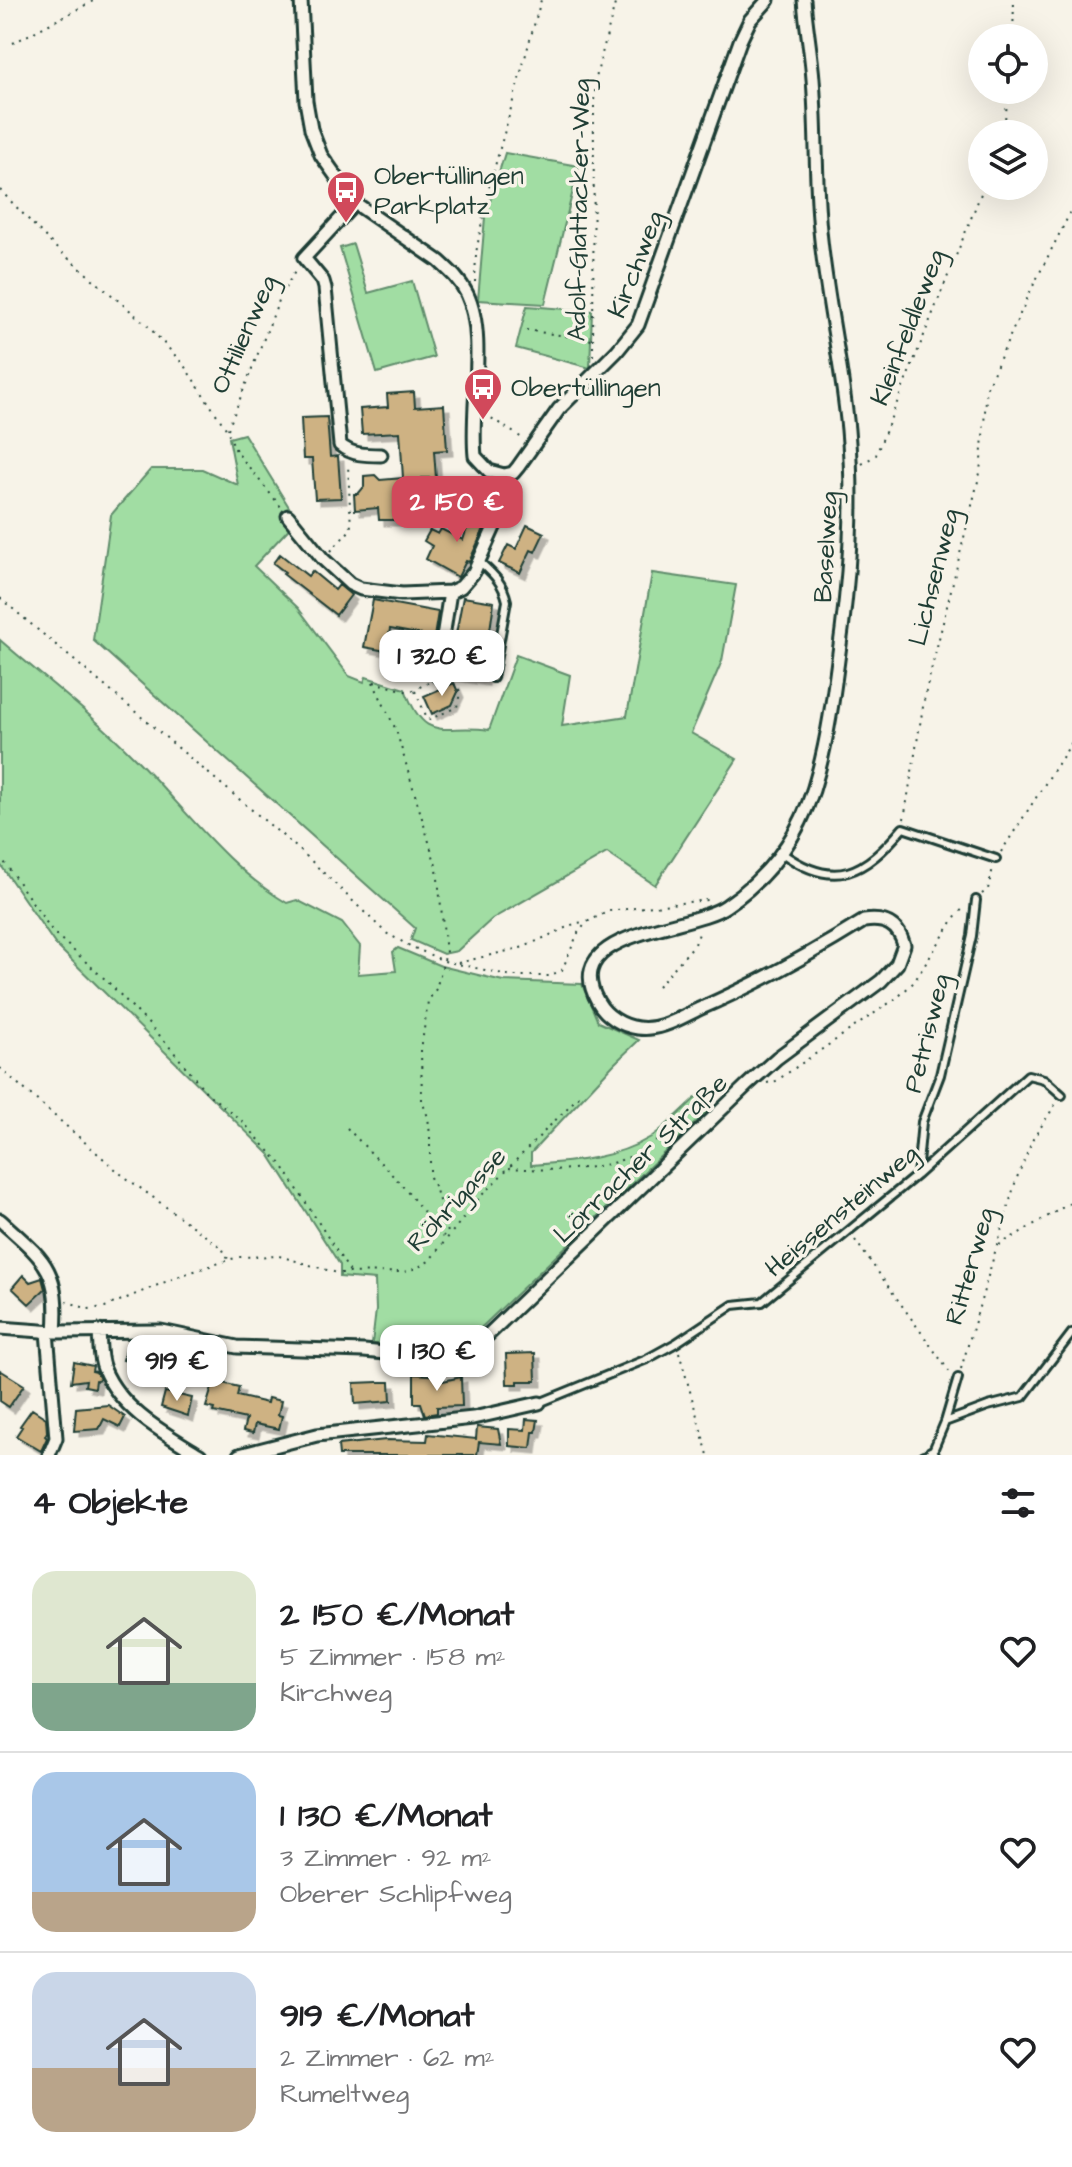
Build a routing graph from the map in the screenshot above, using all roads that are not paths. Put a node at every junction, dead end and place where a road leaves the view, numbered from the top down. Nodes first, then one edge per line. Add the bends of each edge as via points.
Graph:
1 (301, 0) edge
2 (768, 0) edge
3 (804, 0) edge
4 (355, 203) junction
5 (381, 455) dead end
6 (504, 475) junction
7 (288, 516) road end
8 (479, 561) junction
9 (450, 592) junction
10 (443, 678) road end
11 (493, 678) dead end
12 (782, 853) junction
13 (996, 859) road end
14 (976, 900) road end
15 (592, 973) joint
16 (1062, 1095) road end
17 (917, 1175) junction
18 (0, 1220) edge
19 (0, 1328) edge
20 (99, 1331) junction
21 (51, 1332) junction
22 (1072, 1333) edge
23 (958, 1378) road end
24 (539, 1403) joint
25 (945, 1422) junction
26 (929, 1454) edge
27 (49, 1455) edge
28 (200, 1455) edge
29 (239, 1455) edge

1 - 4 street via 311,129 321,155
2 - 6 street, Kirchweg via 740,41 638,325 559,409 513,473
3 - 12 street, Baselweg via 820,229 847,425 849,580 826,743 804,816
4 - 5 street via 304,258 325,288 340,445 348,452
4 - 6 street via 461,283 476,328 475,456 489,471
6 - 8 street via 504,505
7 - 9 street via 350,584 372,593
8 - 9 street via 468,580
8 - 11 lane via 498,578 507,601
9 - 10 street
12 - 13 lane via 806,870 840,875 877,856 903,828
12 - 15 street, Baselweg via 756,884 723,909 608,947 597,957
14 - 17 lane, Petrisweg via 940,1075 922,1122
15 - 20 street, Lörracher Straße via 601,1008 640,1029 660,1027 765,979 864,921 888,921 904,945 897,964 881,981 777,1058 485,1338 460,1354 439,1358 237,1347 161,1331
16 - 17 lane, Heissensteinweg via 1044,1079 1028,1075
17 - 24 lane, Heissensteinweg via 762,1302 733,1305 647,1359
18 - 21 street via 49,1269 58,1303
19 - 21 street, Lörracher Straße
20 - 21 street, Lörracher Straße
20 - 28 street via 104,1368 126,1401 143,1419
21 - 27 street via 56,1438
22 - 25 lane via 1023,1397
23 - 25 lane
24 - 29 street via 473,1418 317,1435
25 - 26 lane

